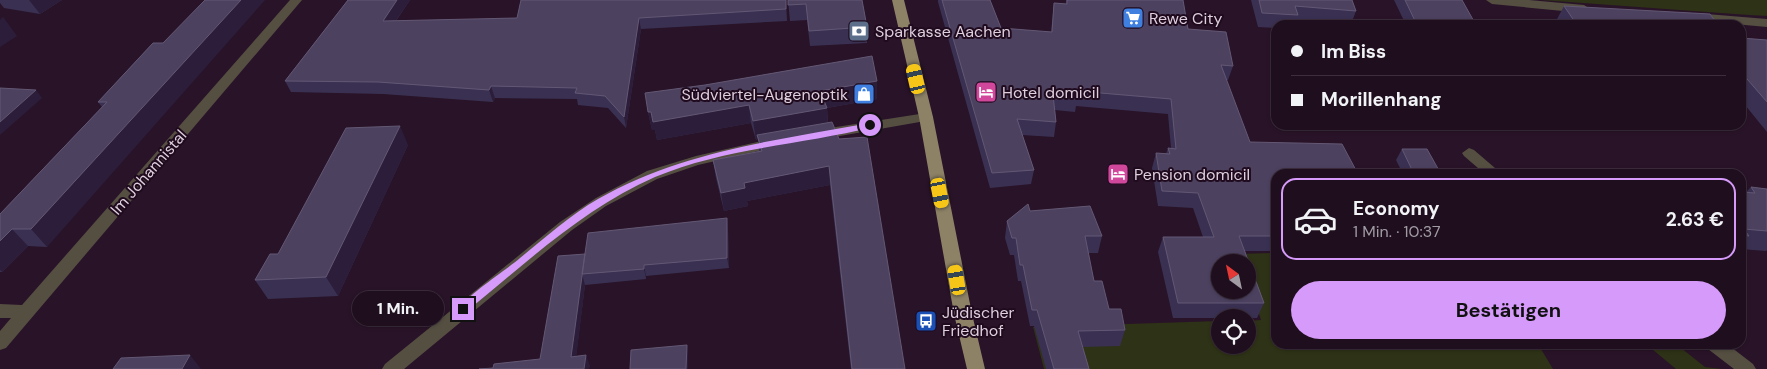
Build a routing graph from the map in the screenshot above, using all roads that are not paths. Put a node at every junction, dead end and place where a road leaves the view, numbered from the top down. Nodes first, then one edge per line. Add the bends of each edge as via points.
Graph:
1 (296, 0) edge
2 (898, 0) edge
3 (1492, 0) edge
4 (1596, 10) edge
5 (1684, 17) edge
6 (1734, 20) edge
7 (1746, 21) edge
8 (1767, 22) edge
9 (926, 117) junction
10 (1469, 154) dead end
11 (1488, 169) edge
12 (0, 311) edge
13 (25, 312) junction
14 (0, 343) edge
15 (1721, 349) edge
16 (391, 369) edge
17 (976, 369) edge
18 (1747, 369) edge

1 - 13 street, Im Johannistal
2 - 9 main road
3 - 4 street
5 - 6 street
7 - 8 street
9 - 16 street via 800,138 696,160 652,176 600,202 566,226
9 - 17 main road
10 - 11 street
12 - 13 street
13 - 14 street, Im Johannistal
15 - 18 street

